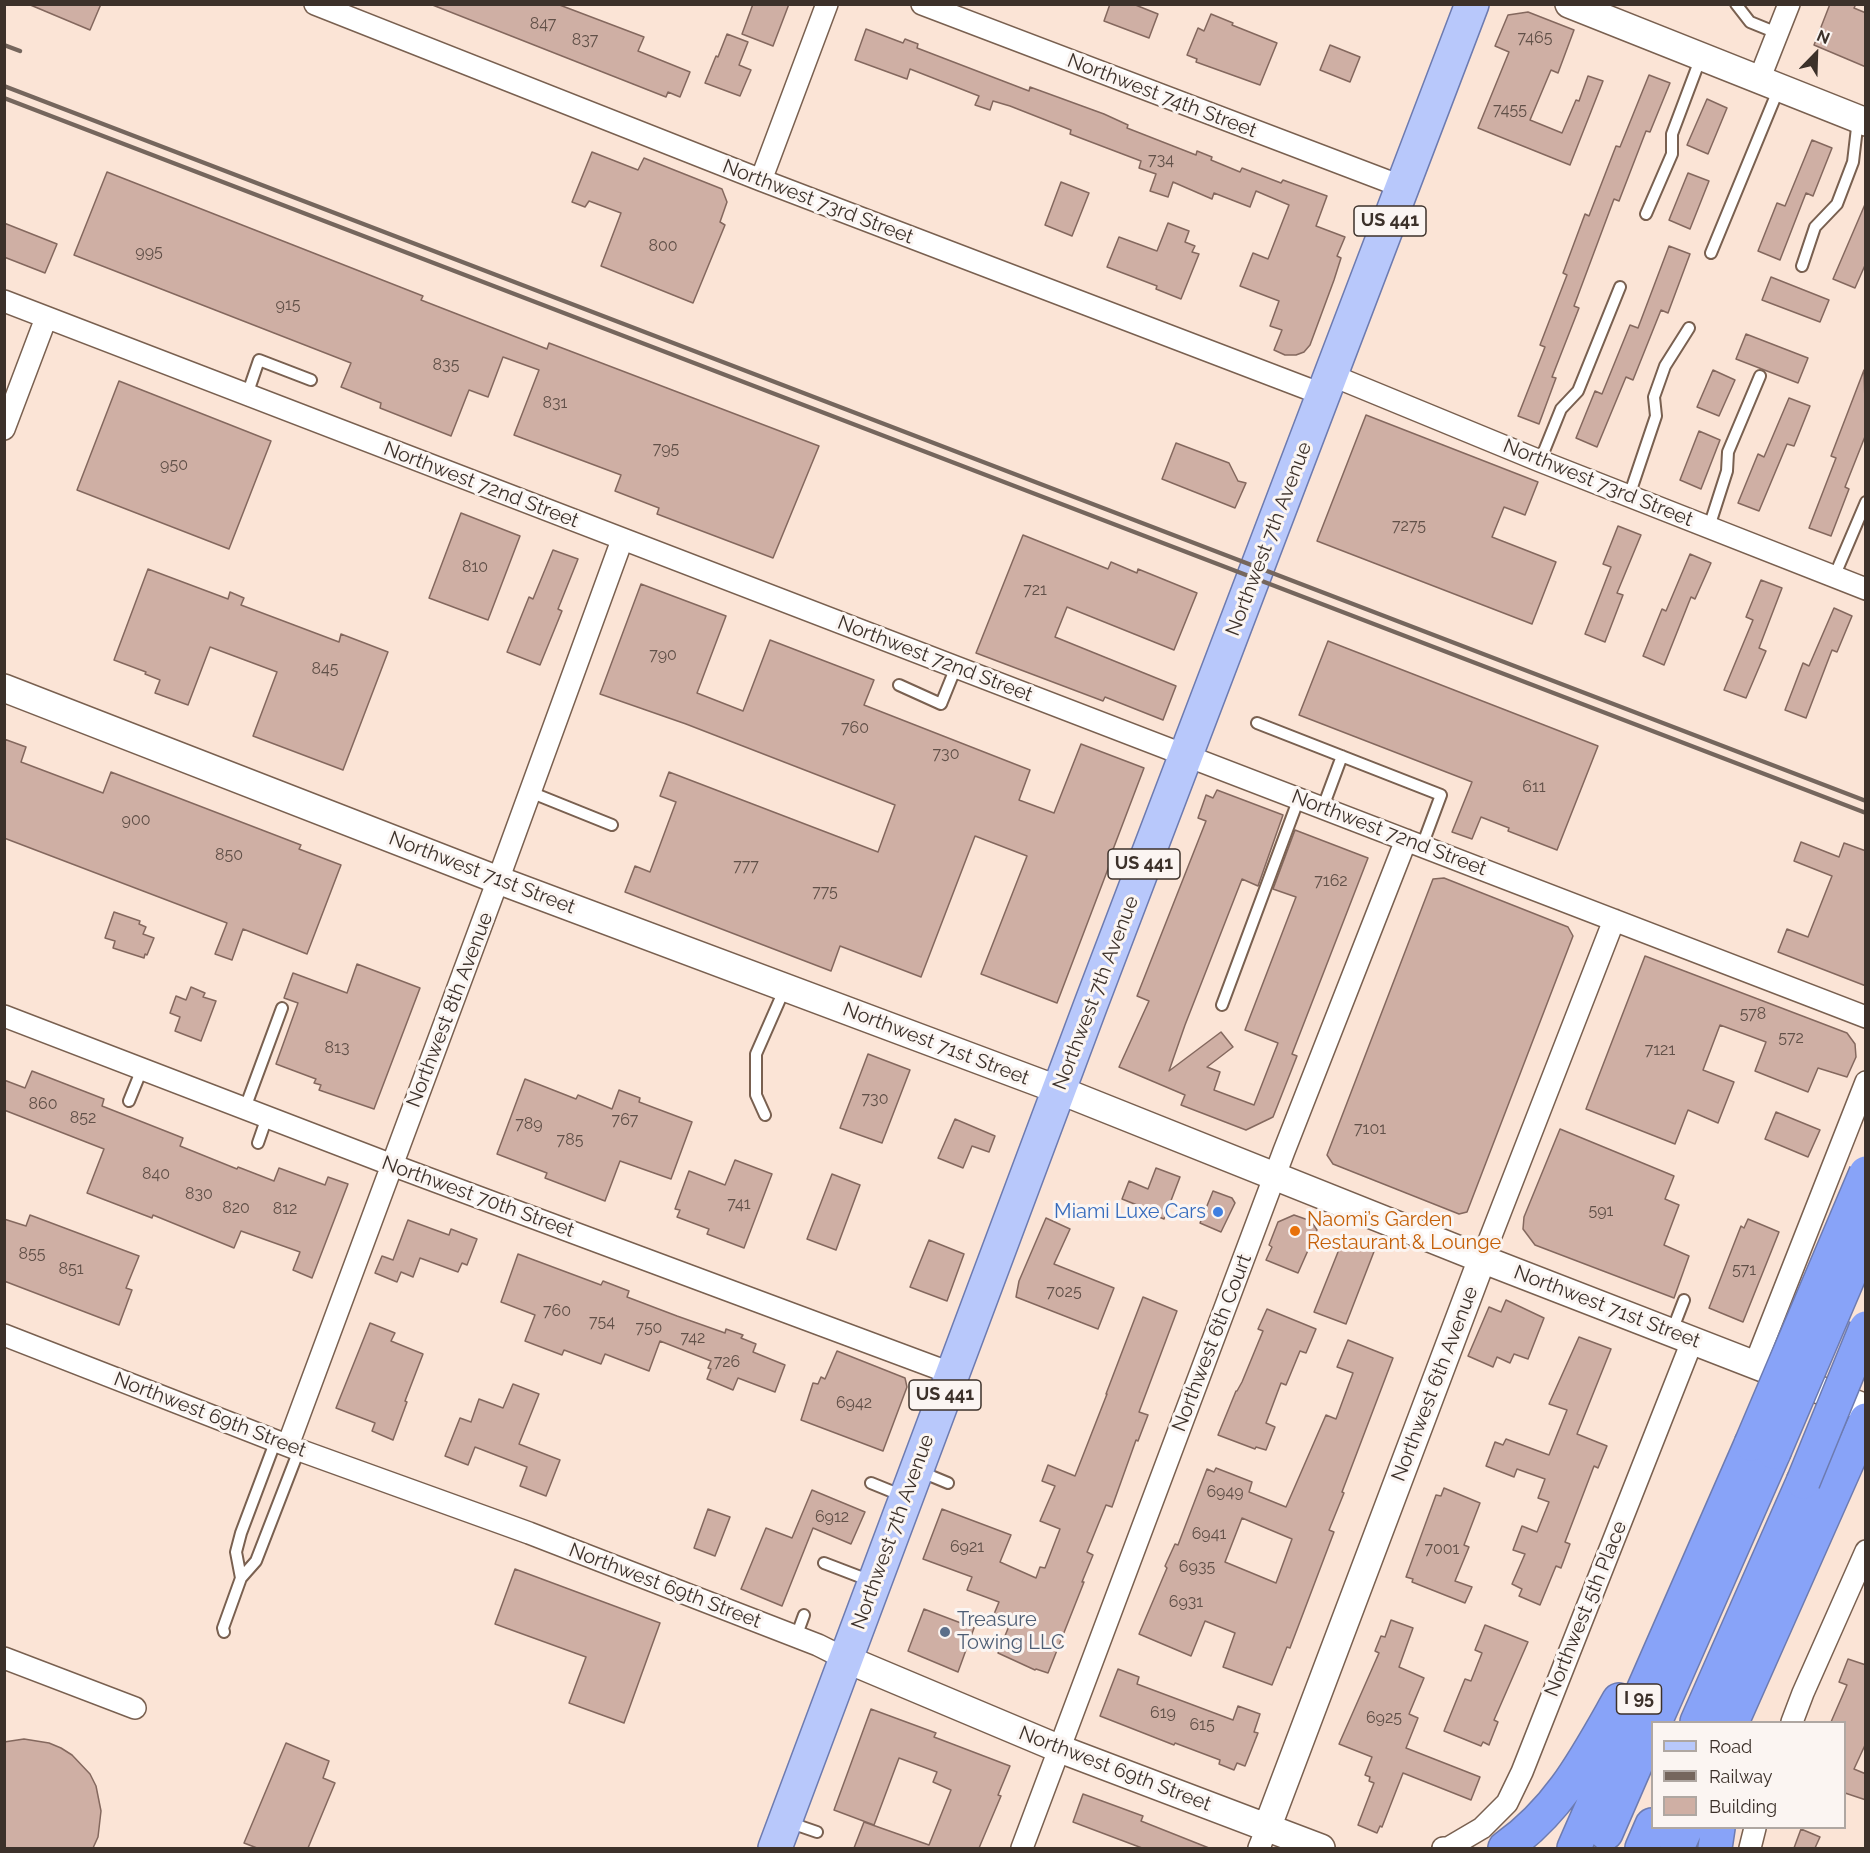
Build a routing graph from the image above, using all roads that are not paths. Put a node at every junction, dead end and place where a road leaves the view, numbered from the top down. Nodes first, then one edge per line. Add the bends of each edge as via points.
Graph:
1 (315, 4) edge
2 (827, 4) edge
3 (922, 4) edge
4 (1472, 4) edge
5 (1569, 4) edge
6 (1736, 4) edge
7 (1789, 4) edge
8 (1777, 33) junction
9 (1701, 57) junction
10 (1769, 84) junction
11 (1862, 121) edge
12 (761, 180) junction
13 (1403, 187) junction
14 (1646, 214) dead end
15 (1711, 253) dead end
16 (1802, 266) dead end
17 (1620, 287) dead end
18 (4, 302) edge
19 (46, 318) junction
20 (1689, 328) dead end
21 (1760, 376) dead end
22 (311, 380) dead end
23 (1328, 385) junction
24 (247, 395) junction
25 (4, 429) edge
26 (1540, 461) junction
27 (1629, 496) junction
28 (1866, 502) edge
29 (1709, 527) junction
30 (622, 540) junction
31 (1834, 577) junction
32 (1866, 589) edge
33 (956, 667) junction
34 (899, 685) dead end
35 (4, 688) edge
36 (1257, 723) dead end
37 (1186, 755) junction
38 (1342, 756) junction
39 (530, 792) junction
40 (1299, 798) junction
41 (1323, 807) junction
42 (612, 825) dead end
43 (1414, 843) junction
44 (498, 880) junction
45 (1614, 920) junction
46 (785, 987) junction
47 (1222, 1005) dead end
48 (282, 1008) dead end
49 (4, 1016) edge
50 (1866, 1017) edge
51 (142, 1069) junction
52 (1866, 1082) edge
53 (1059, 1090) junction
54 (129, 1101) dead end
55 (245, 1108) junction
56 (765, 1115) dead end
57 (267, 1117) junction
58 (258, 1143) dead end
59 (392, 1165) junction
60 (1866, 1173) edge
61 (1274, 1177) junction
62 (1866, 1236) edge
63 (1482, 1259) junction
64 (1684, 1300) dead end
65 (1866, 1328) edge
66 (4, 1335) edge
67 (1682, 1335) junction
68 (1755, 1364) junction
69 (953, 1374) junction
70 (1866, 1408) edge
71 (1866, 1420) edge
72 (287, 1445) junction
73 (1762, 1448) junction
74 (871, 1483) dead end
75 (911, 1483) junction
76 (948, 1483) dead end
77 (1704, 1550) junction
78 (1866, 1551) edge
79 (824, 1563) dead end
80 (241, 1578) junction
81 (875, 1582) junction
82 (804, 1615) dead end
83 (224, 1632) dead end
84 (796, 1637) junction
85 (1762, 1654) junction
86 (4, 1658) edge
87 (846, 1659) junction
88 (135, 1708) dead end
89 (1654, 1721) edge
90 (1697, 1721) edge
91 (1732, 1721) edge
92 (1745, 1721) edge
93 (1792, 1721) edge
94 (1651, 1731) edge
95 (1060, 1749) junction
96 (1651, 1829) edge
97 (1685, 1829) edge
98 (1718, 1829) edge
99 (1755, 1829) edge
100 (817, 1832) dead end
101 (780, 1835) edge
102 (1263, 1838) edge
103 (1022, 1848) edge
104 (1321, 1848) edge
105 (1443, 1848) edge
106 (1505, 1848) edge
107 (1574, 1848) edge
108 (1599, 1848) edge
109 (1642, 1848) edge
110 (1677, 1848) edge
111 (1715, 1848) edge
112 (1750, 1848) edge

1 - 12 street, Northwest 73rd Street
2 - 12 street
3 - 13 street, Northwest 74th Street
4 - 13 main road, Northwest 7th Avenue / US 441
5 - 9 street via 1614,17
6 - 8 lane via 1750,22
7 - 8 street
8 - 10 street
9 - 10 street
9 - 14 lane via 1672,134 1672,154
10 - 11 street
10 - 15 lane
11 - 16 lane via 1853,162 1837,204 1815,227
12 - 23 street, Northwest 73rd Street
13 - 23 main road, Northwest 7th Avenue / US 441
17 - 26 lane via 1578,391 1561,409
18 - 19 street, Northwest 72nd Street
19 - 24 street, Northwest 72nd Street
19 - 25 street
20 - 27 lane via 1665,366 1654,397 1656,416
21 - 29 lane via 1728,452 1727,471
22 - 24 lane via 259,360
23 - 26 street, Northwest 73rd Street
23 - 37 main road, Northwest 7th Avenue / US 441
24 - 30 street, Northwest 72nd Street
26 - 27 street, Northwest 73rd Street
27 - 29 street, Northwest 73rd Street
28 - 31 lane
29 - 31 street, Northwest 73rd Street
30 - 33 street, Northwest 72nd Street
30 - 39 street, Northwest 8th Avenue
31 - 32 street, Northwest 73rd Street
33 - 34 lane via 941,704
33 - 37 street, Northwest 72nd Street
35 - 44 street, Northwest 71st Street
36 - 38 lane
37 - 40 street, Northwest 72nd Street
37 - 53 main road, Northwest 7th Avenue / US 441
38 - 41 lane
38 - 43 lane via 1441,795
39 - 42 lane
39 - 44 street, Northwest 8th Avenue
40 - 41 street, Northwest 72nd Street
40 - 47 lane
41 - 43 street, Northwest 72nd Street
43 - 45 street, Northwest 72nd Street
43 - 61 street, Northwest 6th Court
44 - 46 street, Northwest 71st Street
44 - 59 street, Northwest 8th Avenue
45 - 50 street, Northwest 72nd Street
45 - 63 street, Northwest 6th Avenue
46 - 53 street, Northwest 71st Street
46 - 56 lane via 756,1054 756,1095
48 - 55 lane
49 - 51 street, Northwest 70th Street
51 - 54 lane
51 - 55 street, Northwest 70th Street
52 - 68 street
53 - 61 street, Northwest 71st Street
53 - 69 main road, Northwest 7th Avenue / US 441
55 - 57 street, Northwest 70th Street
57 - 58 lane
57 - 59 street, Northwest 70th Street
59 - 69 street, Northwest 70th Street
59 - 72 street, Northwest 8th Avenue
60 - 73 highway, I 95, bridge
61 - 63 street, Northwest 71st Street
61 - 95 street, Northwest 6th Court
62 - 73 highway, bridge
63 - 67 street, Northwest 71st Street
63 - 102 street, Northwest 6th Avenue
64 - 67 lane
65 - 90 highway, bridge
66 - 72 street, Northwest 69th Street
67 - 68 street, Northwest 71st Street
67 - 105 street, Northwest 5th Place via 1522,1772 1507,1803 1482,1828
68 - 70 street, Northwest 71st Street
69 - 75 main road, Northwest 7th Avenue / US 441
71 - 85 highway
72 - 80 lane via 256,1561
72 - 80 lane via 236,1552
72 - 84 street, Northwest 69th Street via 529,1533
73 - 77 highway, I 95
73 - 89 highway
74 - 75 lane
75 - 76 lane
75 - 81 main road, Northwest 7th Avenue / US 441
77 - 106 highway via 1582,1765 1554,1805
77 - 107 highway, I 95
78 - 93 street
79 - 81 lane
80 - 83 lane
81 - 87 main road, Northwest 7th Avenue / US 441
82 - 84 lane
84 - 87 street, Northwest 69th Street
85 - 91 highway
85 - 92 highway
86 - 88 street
87 - 95 street, Northwest 69th Street
87 - 101 main road, Northwest 7th Avenue / US 441
94 - 108 highway
95 - 102 street, Northwest 69th Street
95 - 103 street, Northwest 6th Court
96 - 109 highway
97 - 110 highway
98 - 111 highway
99 - 112 street
100 - 101 lane
102 - 104 street, Northwest 69th Street

